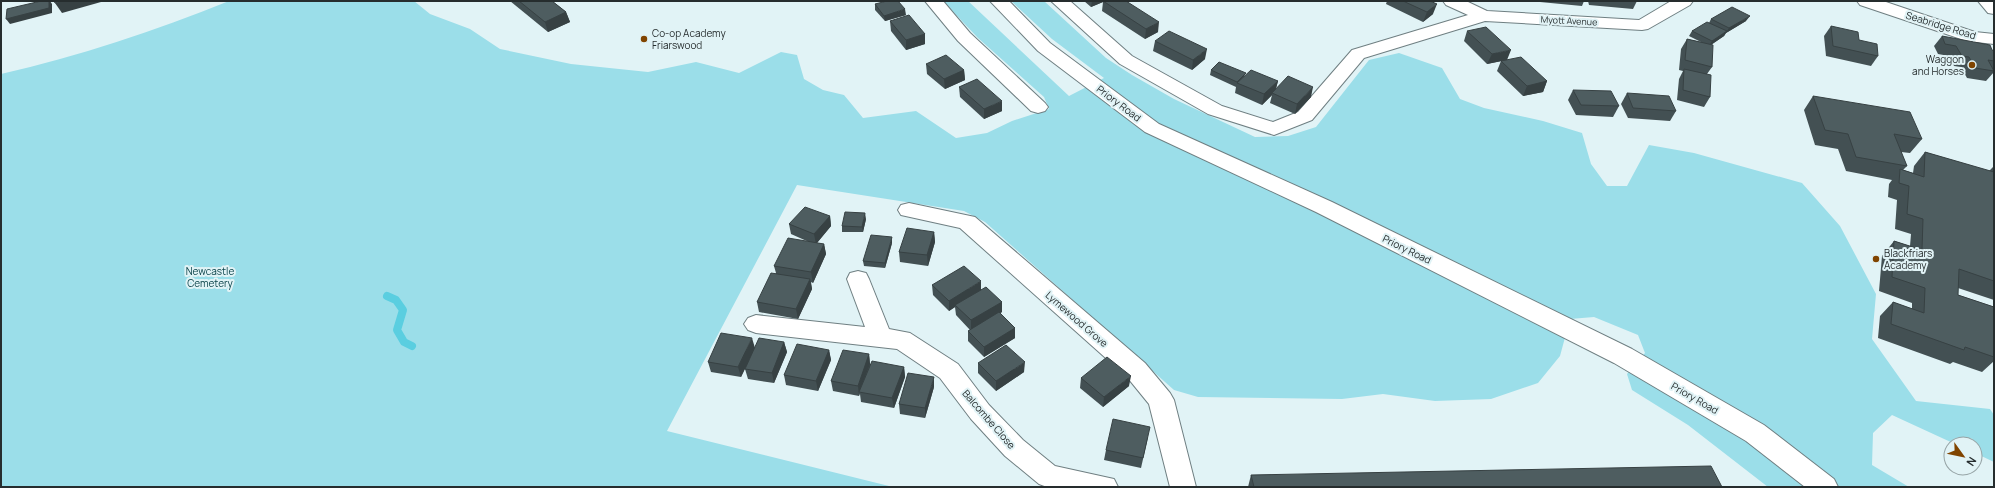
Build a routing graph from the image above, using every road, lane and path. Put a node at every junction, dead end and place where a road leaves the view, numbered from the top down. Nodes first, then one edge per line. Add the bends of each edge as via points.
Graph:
1 (934, 1) edge
2 (999, 1) edge
3 (1060, 1) edge
4 (1452, 1) edge
5 (1684, 1) edge
6 (1866, 1) edge
7 (1987, 1) edge
8 (1994, 9) edge
9 (1484, 16) junction
10 (1994, 39) edge
11 (1038, 107) dead end
12 (908, 210) dead end
13 (858, 279) dead end
14 (756, 324) dead end
15 (881, 338) junction
16 (1105, 487) edge
17 (1168, 487) edge
18 (1182, 487) edge
19 (1825, 487) edge

1 - 11 main road via 964,37
2 - 19 main road, Priory Road via 1044,47 1152,128 1324,207 1623,356 1755,433
3 - 9 main road via 1126,60 1215,110 1274,129 1305,116 1358,54
4 - 9 main road, Myott Avenue
5 - 9 main road, Myott Avenue via 1642,25
6 - 10 main road, Seabridge Road via 1973,37
7 - 8 main road
12 - 18 main road, Lymewood Grove via 967,222 1136,370 1161,400
13 - 15 main road
14 - 15 main road, Balcombe Close
15 - 16 main road, Balcombe Close via 902,340 949,371 980,412 1014,448 1048,476
17 - 18 main road

